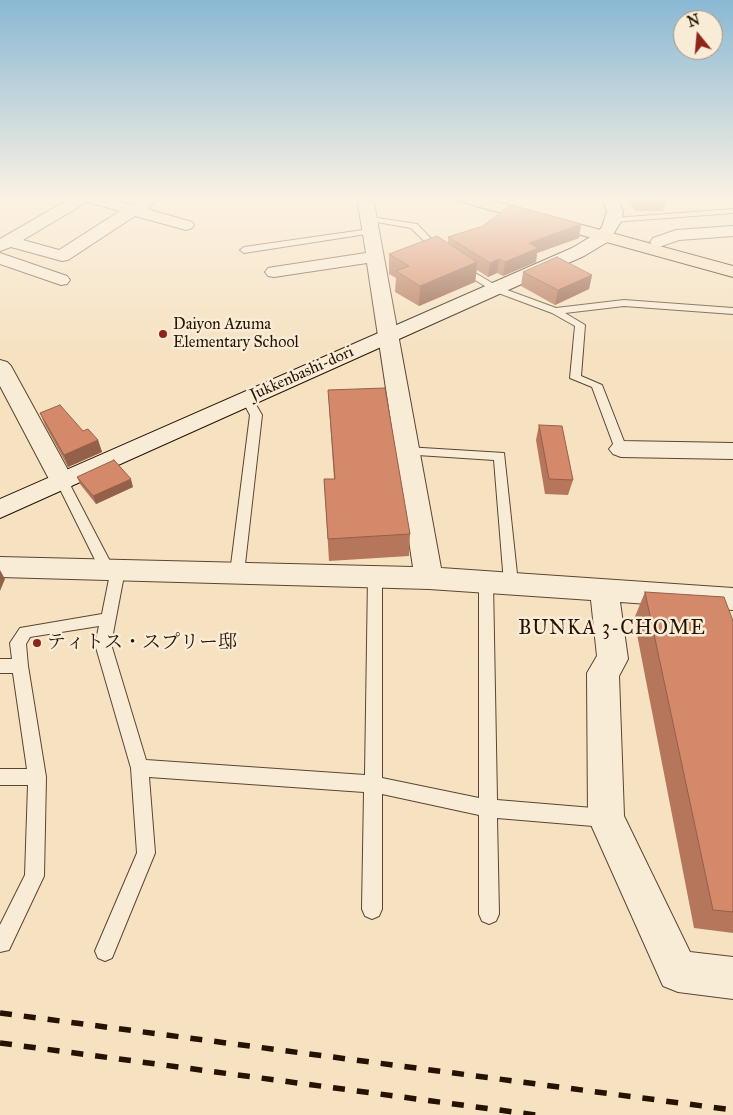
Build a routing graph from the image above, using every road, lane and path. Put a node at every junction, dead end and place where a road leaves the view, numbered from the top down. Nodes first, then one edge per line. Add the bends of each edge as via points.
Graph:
1 (36, 250) edge
2 (71, 250) edge
3 (373, 250) edge
4 (439, 250) edge
5 (581, 250) edge
6 (670, 250) edge
7 (689, 250) edge
8 (374, 257) junction
9 (0, 258) edge
10 (733, 262) edge
11 (274, 272) dead end
12 (733, 272) edge
13 (61, 280) dead end
14 (496, 289) junction
15 (554, 311) junction
16 (733, 311) edge
17 (388, 336) junction
18 (0, 366) edge
19 (247, 398) junction
20 (621, 448) joint
21 (406, 451) junction
22 (733, 451) edge
23 (62, 481) junction
24 (0, 508) edge
25 (0, 567) edge
26 (112, 570) junction
27 (237, 573) junction
28 (375, 577) junction
29 (429, 578) junction
30 (498, 582) junction
31 (604, 589) junction
32 (733, 599) edge
33 (106, 619) junction
34 (0, 666) edge
35 (20, 666) junction
36 (140, 768) junction
37 (0, 777) edge
38 (37, 777) junction
39 (372, 784) junction
40 (486, 808) junction
41 (606, 818) junction
42 (372, 909) dead end
43 (489, 914) dead end
44 (2, 943) dead end
45 (105, 951) dead end
46 (733, 978) edge

1 - 2 street via 62,256
3 - 8 street
4 - 14 lane via 450,261
5 - 14 street, Jukkenbashi-dori
6 - 12 main road
7 - 10 main road
8 - 11 street
8 - 17 street
9 - 13 street
14 - 15 lane
14 - 17 street, Jukkenbashi-dori
15 - 16 lane via 624,303
15 - 20 lane via 580,325 575,378 597,385
17 - 19 street, Jukkenbashi-dori
17 - 21 street
18 - 23 street
19 - 23 street, Jukkenbashi-dori
19 - 27 lane via 256,416
20 - 22 street
21 - 29 street
21 - 30 lane via 500,456
23 - 24 street, Jukkenbashi-dori
23 - 26 lane
25 - 26 street
26 - 27 street
26 - 33 lane
27 - 28 street
28 - 29 street
28 - 39 lane
29 - 30 street
30 - 31 street
30 - 40 lane
31 - 32 street
31 - 41 street via 612,659 603,673
33 - 35 lane via 25,632 18,643
33 - 36 lane via 103,644
34 - 35 lane
35 - 38 lane
36 - 39 lane
36 - 45 lane via 146,853
37 - 38 lane
38 - 44 lane via 34,876
39 - 40 lane
39 - 42 lane
40 - 41 lane
40 - 43 lane
41 - 46 street via 678,971

